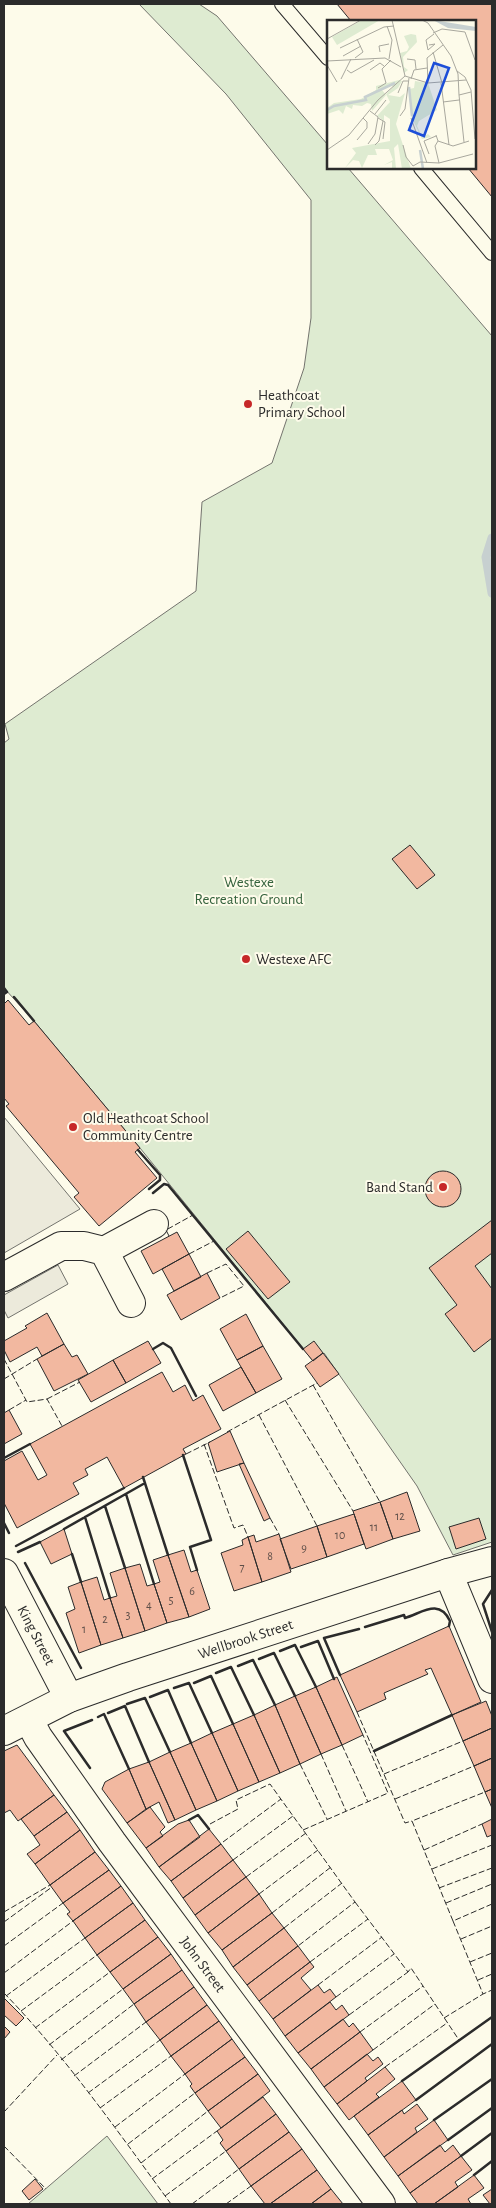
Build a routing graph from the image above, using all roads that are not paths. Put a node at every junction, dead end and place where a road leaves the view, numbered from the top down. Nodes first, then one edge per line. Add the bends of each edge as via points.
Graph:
1 (282, 4) edge
2 (327, 57) edge
3 (422, 169) edge
4 (492, 253) edge
5 (154, 1224) dead end
6 (104, 1251) junction
7 (4, 1277) edge
8 (132, 1303) dead end
9 (492, 1561) edge
10 (4, 1573) edge
11 (448, 1573) junction
12 (492, 1679) edge
13 (69, 1698) junction
14 (29, 1720) junction
15 (4, 1732) edge
16 (381, 2204) edge

1 - 2 lane
3 - 4 lane
5 - 6 street
6 - 7 street via 84,1246 60,1246
6 - 8 street
9 - 11 street, Wellbrook Street
10 - 13 street, King Street
11 - 12 street
11 - 13 street, Wellbrook Street via 205,1650
13 - 14 street, Wellbrook Street
14 - 15 street, Wellbrook Street
14 - 16 street, John Street via 112,1842

